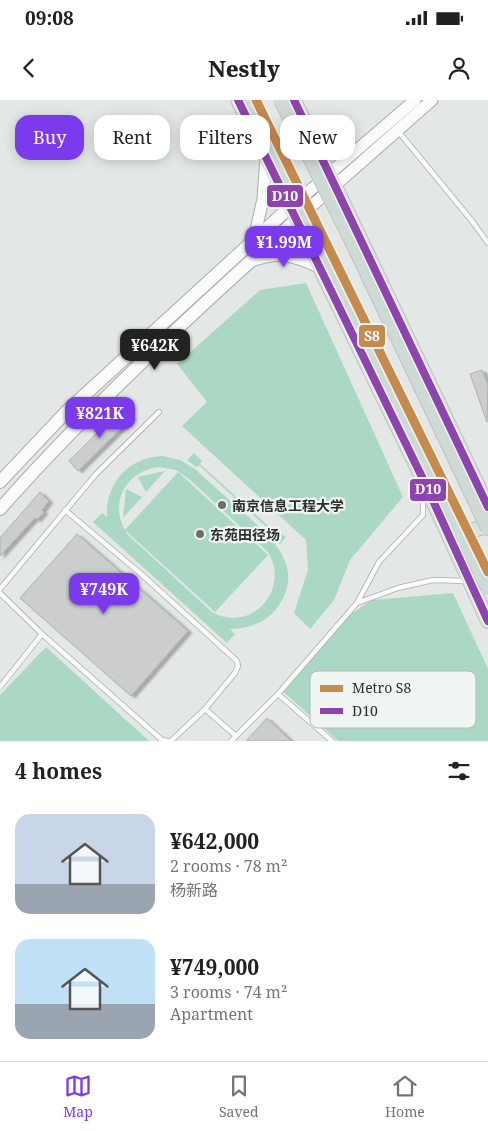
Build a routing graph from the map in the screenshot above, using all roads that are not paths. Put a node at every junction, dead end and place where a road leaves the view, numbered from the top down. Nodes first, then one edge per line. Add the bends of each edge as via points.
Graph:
1 (238, 100) edge
2 (251, 100) edge
3 (281, 100) edge
4 (294, 100) edge
5 (415, 100) edge
6 (432, 100) edge
7 (245, 115) edge
8 (398, 131) junction
9 (266, 160) edge
10 (267, 160) edge
11 (333, 180) junction
12 (293, 213) junction
13 (254, 239) junction
14 (488, 243) edge
15 (250, 261) junction
16 (319, 267) junction
17 (159, 412) dead end
18 (424, 481) junction
19 (0, 482) edge
20 (488, 507) edge
21 (0, 510) edge
22 (64, 510) junction
23 (488, 528) edge
24 (456, 552) junction
25 (469, 581) junction
26 (488, 588) edge
27 (0, 589) edge
28 (0, 593) edge
29 (357, 603) junction
30 (488, 621) edge
31 (42, 634) junction
32 (0, 687) edge
33 (278, 694) junction
34 (205, 710) junction
35 (310, 722) edge
36 (317, 728) edge
37 (236, 736) junction
38 (169, 741) edge
39 (231, 741) edge
40 (332, 741) edge

1 - 7 main road
2 - 26 highway, bridge
3 - 23 highway, bridge
4 - 11 main road
5 - 11 street
6 - 8 street
8 - 11 street
8 - 14 lane
9 - 13 street via 263,199
10 - 12 main road
11 - 12 street
11 - 20 main road
12 - 13 main road
12 - 15 main road
12 - 16 main road
13 - 19 main road via 66,412
15 - 16 street via 272,254 295,256
15 - 21 main road via 40,464
16 - 18 main road
17 - 22 lane
18 - 24 main road
18 - 29 lane via 423,515 379,562
22 - 27 lane
22 - 34 lane via 140,572 237,661 235,672
23 - 24 main road via 466,535
24 - 25 main road
25 - 29 lane via 433,580
25 - 30 main road
28 - 31 lane
29 - 33 lane
31 - 32 lane
31 - 38 lane via 162,740
33 - 35 lane
33 - 37 lane
34 - 37 lane
34 - 38 lane
36 - 40 lane
37 - 39 lane

